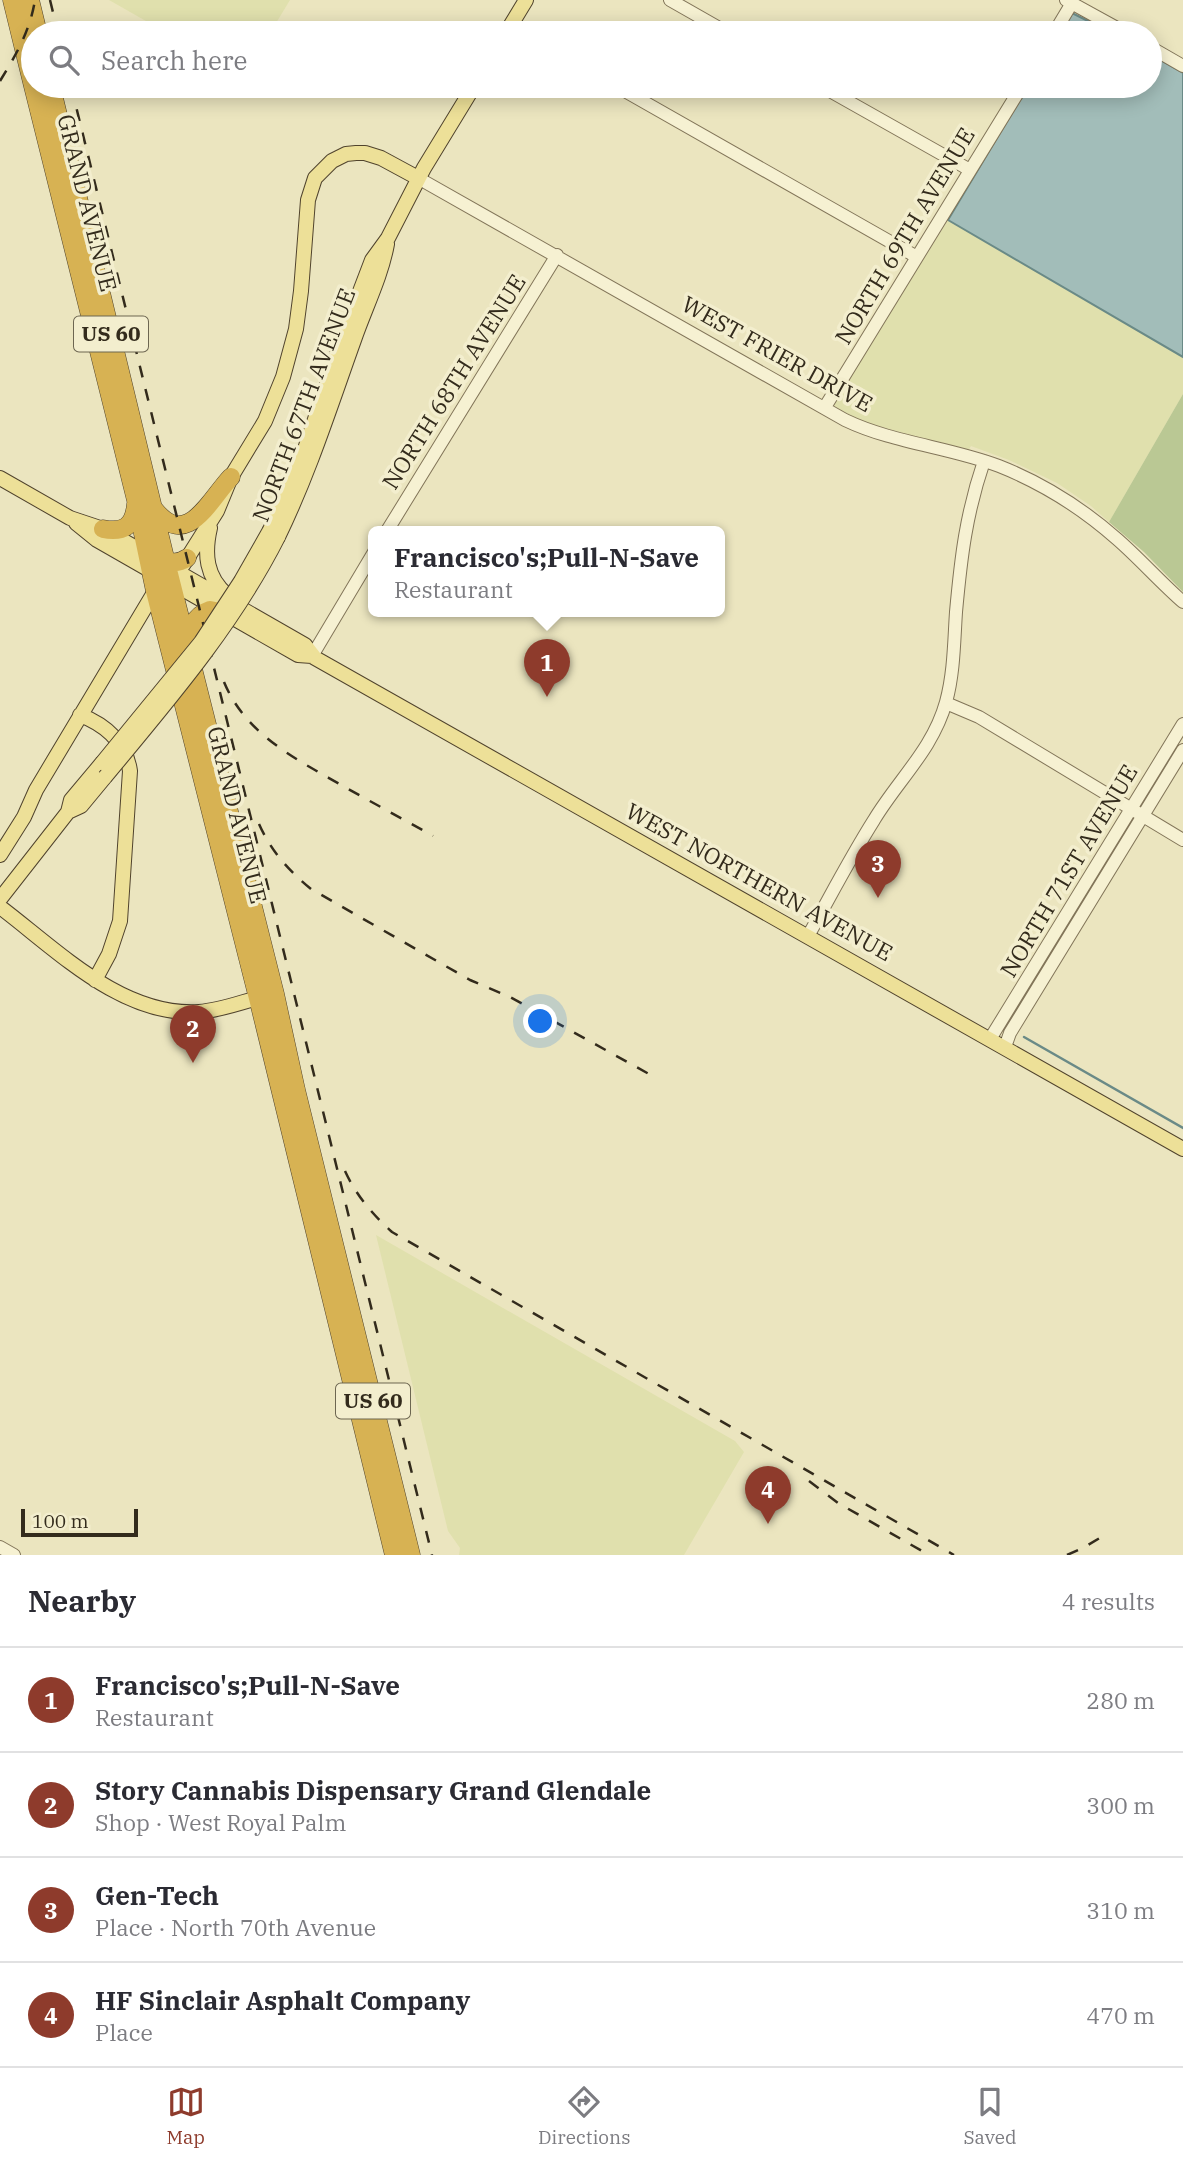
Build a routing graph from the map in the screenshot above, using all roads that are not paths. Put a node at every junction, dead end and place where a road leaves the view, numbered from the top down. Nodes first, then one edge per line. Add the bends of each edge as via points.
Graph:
1 (526, 0) edge
2 (670, 0) edge
3 (1073, 2) edge
4 (22, 5) edge
5 (31, 21) edge
6 (517, 21) edge
7 (707, 21) edge
8 (1061, 21) edge
9 (1105, 21) edge
10 (1162, 54) edge
11 (1183, 66) edge
12 (36, 98) edge
13 (54, 98) edge
14 (467, 98) edge
15 (637, 98) edge
16 (842, 98) edge
17 (1015, 98) edge
18 (970, 170) junction
19 (418, 178) junction
20 (557, 255) junction
21 (917, 257) junction
22 (825, 407) junction
23 (984, 461) junction
24 (231, 477) junction
25 (0, 478) edge
26 (136, 500) junction
27 (154, 508) junction
28 (214, 516) junction
29 (70, 517) junction
30 (390, 526) edge
31 (103, 529) junction
32 (274, 533) junction
33 (368, 562) edge
34 (164, 563) junction
35 (155, 592) junction
36 (1183, 602) edge
37 (247, 611) junction
38 (225, 614) junction
39 (312, 656) junction
40 (193, 666) junction
41 (946, 703) junction
42 (80, 715) junction
43 (1183, 724) edge
44 (1183, 750) edge
45 (68, 811) junction
46 (1137, 813) junction
47 (1183, 840) edge
48 (0, 855) edge
49 (0, 898) edge
50 (0, 907) edge
51 (808, 936) junction
52 (95, 980) junction
53 (266, 996) junction
54 (990, 1039) junction
55 (1005, 1047) junction
56 (1183, 1149) edge
57 (318, 1213) junction
58 (0, 1547) edge
59 (14, 1555) edge
60 (394, 1555) edge
61 (411, 1555) edge

1 - 6 main road
2 - 7 street
3 - 8 street
3 - 9 street
4 - 5 highway, GRAND AVENUE / US 60
10 - 11 street
12 - 26 highway, GRAND AVENUE / US 60
13 - 27 highway, GRAND AVENUE / US 60
14 - 19 main road, NORTH 67TH AVENUE
15 - 21 street
16 - 18 street
17 - 18 street, NORTH 69TH AVENUE
18 - 21 street, NORTH 69TH AVENUE
19 - 20 street, WEST FRIER DRIVE
19 - 24 main road, NORTH 67TH AVENUE via 382,158 356,153 332,161 315,178 308,200 301,291 290,354 272,406
19 - 32 main road, NORTH 67TH AVENUE via 372,260
20 - 22 street, WEST FRIER DRIVE
20 - 30 street, NORTH 68TH AVENUE
21 - 22 street, NORTH 69TH AVENUE
22 - 23 street, WEST FRIER DRIVE via 866,428
23 - 36 street, WEST FRIER DRIVE via 1045,488 1087,515
23 - 41 street via 966,523
24 - 27 highway via 190,523 170,524
24 - 28 main road, NORTH 67TH AVENUE
25 - 29 main road, WEST NORTHERN AVENUE
26 - 31 highway via 128,525 118,531
26 - 34 highway, GRAND AVENUE / US 60
27 - 34 highway, GRAND AVENUE / US 60
28 - 34 main road, NORTH 67TH AVENUE
28 - 37 main road via 207,545 209,572 217,586
29 - 31 main road, WEST NORTHERN AVENUE
29 - 34 main road, WEST NORTHERN AVENUE via 97,540
31 - 34 main road, WEST NORTHERN AVENUE
32 - 45 main road, NORTH 67TH AVENUE, bridge via 201,642 71,800
32 - 45 main road, NORTH 67TH AVENUE, bridge via 219,635 190,675 80,806
33 - 39 street
34 - 35 highway, GRAND AVENUE / US 60
34 - 37 main road, WEST NORTHERN AVENUE via 178,580 192,580
34 - 38 main road, WEST NORTHERN AVENUE
34 - 40 highway, GRAND AVENUE / US 60
35 - 42 main road
35 - 53 highway, GRAND AVENUE / US 60
37 - 39 main road, WEST NORTHERN AVENUE via 305,645
38 - 39 main road, WEST NORTHERN AVENUE via 298,655
38 - 40 highway via 205,611 194,621 190,636
39 - 51 main road, WEST NORTHERN AVENUE
40 - 53 highway, GRAND AVENUE / US 60
41 - 46 street via 979,717
41 - 51 street via 929,743 874,820
42 - 48 main road
42 - 52 main road via 119,742 130,771 120,921
43 - 46 street, NORTH 71ST AVENUE
44 - 46 street, NORTH 71ST AVENUE
45 - 49 main road, NORTH 67TH AVENUE
46 - 47 street
46 - 54 street, NORTH 71ST AVENUE
46 - 55 street, NORTH 71ST AVENUE
50 - 52 main road
51 - 54 main road, WEST NORTHERN AVENUE
52 - 53 main road via 138,1002 178,1012 213,1010
53 - 57 highway, GRAND AVENUE / US 60
54 - 55 main road, WEST NORTHERN AVENUE
55 - 56 main road, WEST NORTHERN AVENUE
57 - 60 highway, GRAND AVENUE / US 60
57 - 61 highway, GRAND AVENUE / US 60
58 - 59 street

